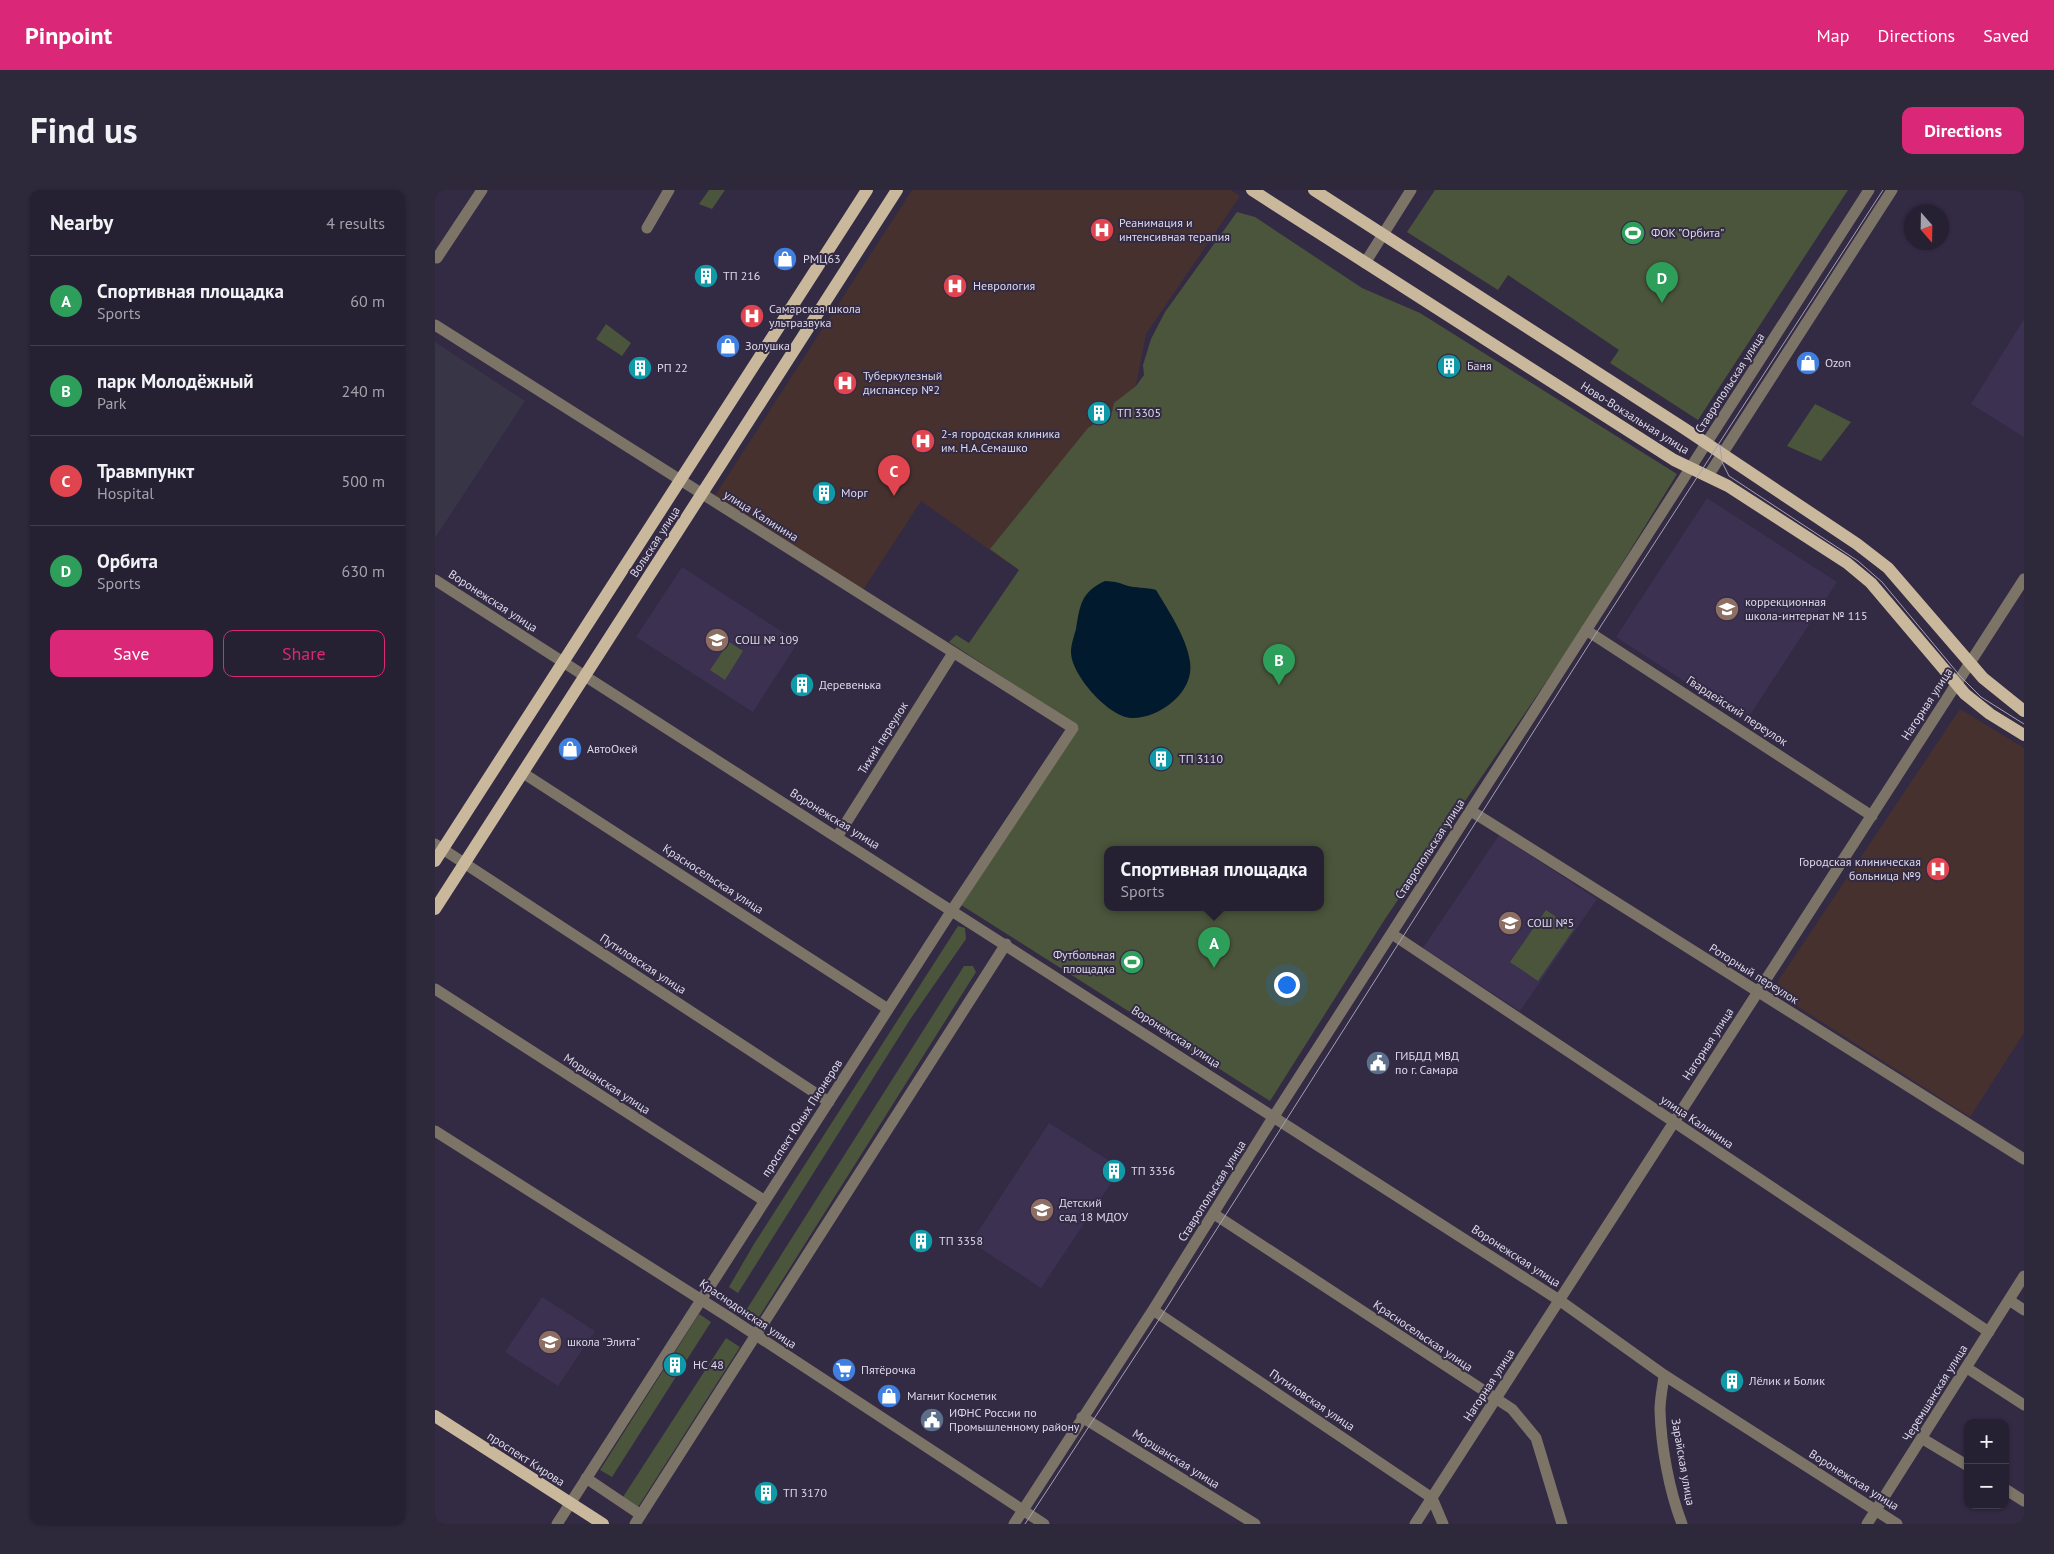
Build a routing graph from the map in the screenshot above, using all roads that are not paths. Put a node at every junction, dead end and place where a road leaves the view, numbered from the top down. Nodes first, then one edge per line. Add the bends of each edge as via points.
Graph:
1 (482, 190) edge
2 (669, 190) edge
3 (867, 190) edge
4 (897, 190) edge
5 (1252, 190) edge
6 (1314, 190) edge
7 (1411, 190) edge
8 (1869, 190) edge
9 (1892, 190) edge
10 (647, 228) dead end
11 (1382, 235) junction
12 (437, 258) dead end
13 (1365, 263) junction
14 (435, 325) edge
15 (1707, 444) junction
16 (1722, 455) junction
17 (1691, 469) junction
18 (1708, 476) junction
19 (681, 480) junction
20 (701, 495) junction
21 (2024, 579) edge
22 (435, 580) edge
23 (1586, 630) junction
24 (953, 653) junction
25 (563, 662) junction
26 (1969, 664) junction
27 (585, 677) junction
28 (1957, 684) junction
29 (2024, 712) edge
30 (1073, 728) joint
31 (2024, 735) edge
32 (523, 773) junction
33 (1471, 811) junction
34 (1872, 816) junction
35 (837, 837) junction
36 (439, 846) edge
37 (435, 860) edge
38 (464, 864) junction
39 (435, 909) edge
40 (952, 910) junction
41 (1392, 934) junction
42 (1006, 944) junction
43 (435, 989) edge
44 (1758, 992) junction
45 (889, 1009) junction
46 (829, 1102) junction
47 (1274, 1117) junction
48 (1673, 1123) junction
49 (435, 1131) edge
50 (2024, 1158) edge
51 (765, 1201) junction
52 (1214, 1214) junction
53 (2024, 1276) edge
54 (701, 1299) junction
55 (1559, 1300) junction
56 (2009, 1300) junction
57 (1153, 1310) junction
58 (2024, 1310) edge
59 (1989, 1332) junction
60 (755, 1336) junction
61 (1967, 1368) junction
62 (1664, 1375) junction
63 (1495, 1400) junction
64 (2024, 1405) edge
65 (435, 1416) edge
66 (1082, 1417) junction
67 (1923, 1439) junction
68 (1965, 1464) edge
69 (586, 1478) junction
70 (2009, 1492) edge
71 (1432, 1498) junction
72 (2024, 1501) edge
73 (570, 1503) junction
74 (1022, 1510) junction
75 (1875, 1510) junction
76 (638, 1519) edge
77 (557, 1524) edge
78 (603, 1524) edge
79 (1014, 1524) edge
80 (1044, 1524) edge
81 (1255, 1524) edge
82 (1415, 1524) edge
83 (1443, 1524) edge
84 (1562, 1524) edge
85 (1682, 1524) edge
86 (1867, 1524) edge
87 (1897, 1524) edge

1 - 12 street
2 - 10 street
3 - 19 main road, Вольская улица
4 - 20 main road, Вольская улица
5 - 13 main road, Ново-Вокзальная улица
6 - 11 main road, Ново-Вокзальная улица
7 - 11 street
8 - 15 street, Ставропольская улица
9 - 16 street
11 - 13 street
11 - 15 main road, Ново-Вокзальная улица
13 - 17 main road, Ново-Вокзальная улица
14 - 19 street, улица Калинина
15 - 16 main road, Ново-Вокзальная улица
15 - 17 street, Ставропольская улица
16 - 18 street
16 - 26 main road, Ново-Вокзальная улица via 1888,568
17 - 18 main road, Ново-Вокзальная улица
17 - 23 street, Ставропольская улица
18 - 28 main road, Ново-Вокзальная улица via 1847,563 1871,583
19 - 20 street, улица Калинина
19 - 25 main road, Вольская улица
20 - 24 street, улица Калинина
20 - 27 main road, Вольская улица
21 - 26 street, Нагорная улица
22 - 25 street, Воронежская улица
23 - 33 street, Ставропольская улица
23 - 34 street, Гвардейский переулок
24 - 30 street, улица Калинина
24 - 35 street, Тихий переулок
25 - 27 street, Воронежская улица
25 - 36 main road, Вольская улица
26 - 28 street, Нагорная улица
26 - 29 main road, Ново-Вокзальная улица
27 - 32 main road, Вольская улица
27 - 35 street, Воронежская улица
28 - 31 main road, Ново-Вокзальная улица via 1976,704
28 - 34 street, Нагорная улица
30 - 40 street, проспект Юных Пионеров
32 - 38 main road, Вольская улица
32 - 45 street, Красносельская улица
33 - 41 street, Ставропольская улица
33 - 44 street, Роторный переулок
34 - 44 street, Нагорная улица
35 - 40 street, Воронежская улица
36 - 37 main road, Вольская улица
36 - 38 street, Путиловская улица
38 - 39 main road, Вольская улица
38 - 46 street, Путиловская улица
40 - 42 street, Воронежская улица
40 - 45 street, проспект Юных Пионеров
41 - 47 street, Ставропольская улица
41 - 48 street, улица Калинина
42 - 47 street, Воронежская улица
42 - 60 street
43 - 51 street, Моршанская улица
44 - 48 street, Нагорная улица
44 - 50 street, Роторный переулок
45 - 46 street, проспект Юных Пионеров
46 - 51 street, проспект Юных Пионеров
47 - 52 street, Ставропольская улица
47 - 55 street, Воронежская улица
48 - 55 street, Нагорная улица
48 - 59 street, улица Калинина
49 - 54 street, Краснодонская улица
51 - 54 street, проспект Юных Пионеров
52 - 57 street, Ставропольская улица
52 - 63 street, Красносельская улица
53 - 56 street, Черемшанская улица
54 - 60 street, Краснодонская улица
54 - 69 street, проспект Юных Пионеров
55 - 62 street, Воронежская улица
55 - 63 street, Нагорная улица
56 - 58 street
56 - 59 street, Черемшанская улица
57 - 66 street, Ставропольская улица
57 - 71 street, Путиловская улица
59 - 61 street, Черемшанская улица
60 - 74 street, Краснодонская улица
60 - 76 street
61 - 64 street
61 - 67 street, Черемшанская улица
62 - 75 street, Воронежская улица
62 - 85 street, Зарайская улица via 1660,1408 1664,1450
63 - 71 street, Нагорная улица
63 - 84 street, Красносельская улица via 1512,1409 1536,1438
65 - 73 main road, проспект Кирова
66 - 74 street, Ставропольская улица
66 - 81 street, Моршанская улица
67 - 68 street
67 - 75 street, Черемшанская улица
69 - 73 street, проспект Юных Пионеров
69 - 76 street
70 - 72 street
71 - 82 street, Нагорная улица
71 - 83 street
73 - 77 street, проспект Юных Пионеров
73 - 78 main road, проспект Кирова
74 - 79 street, Ставропольская улица
74 - 80 street, Краснодонская улица
75 - 86 street, Черемшанская улица
75 - 87 street, Воронежская улица

